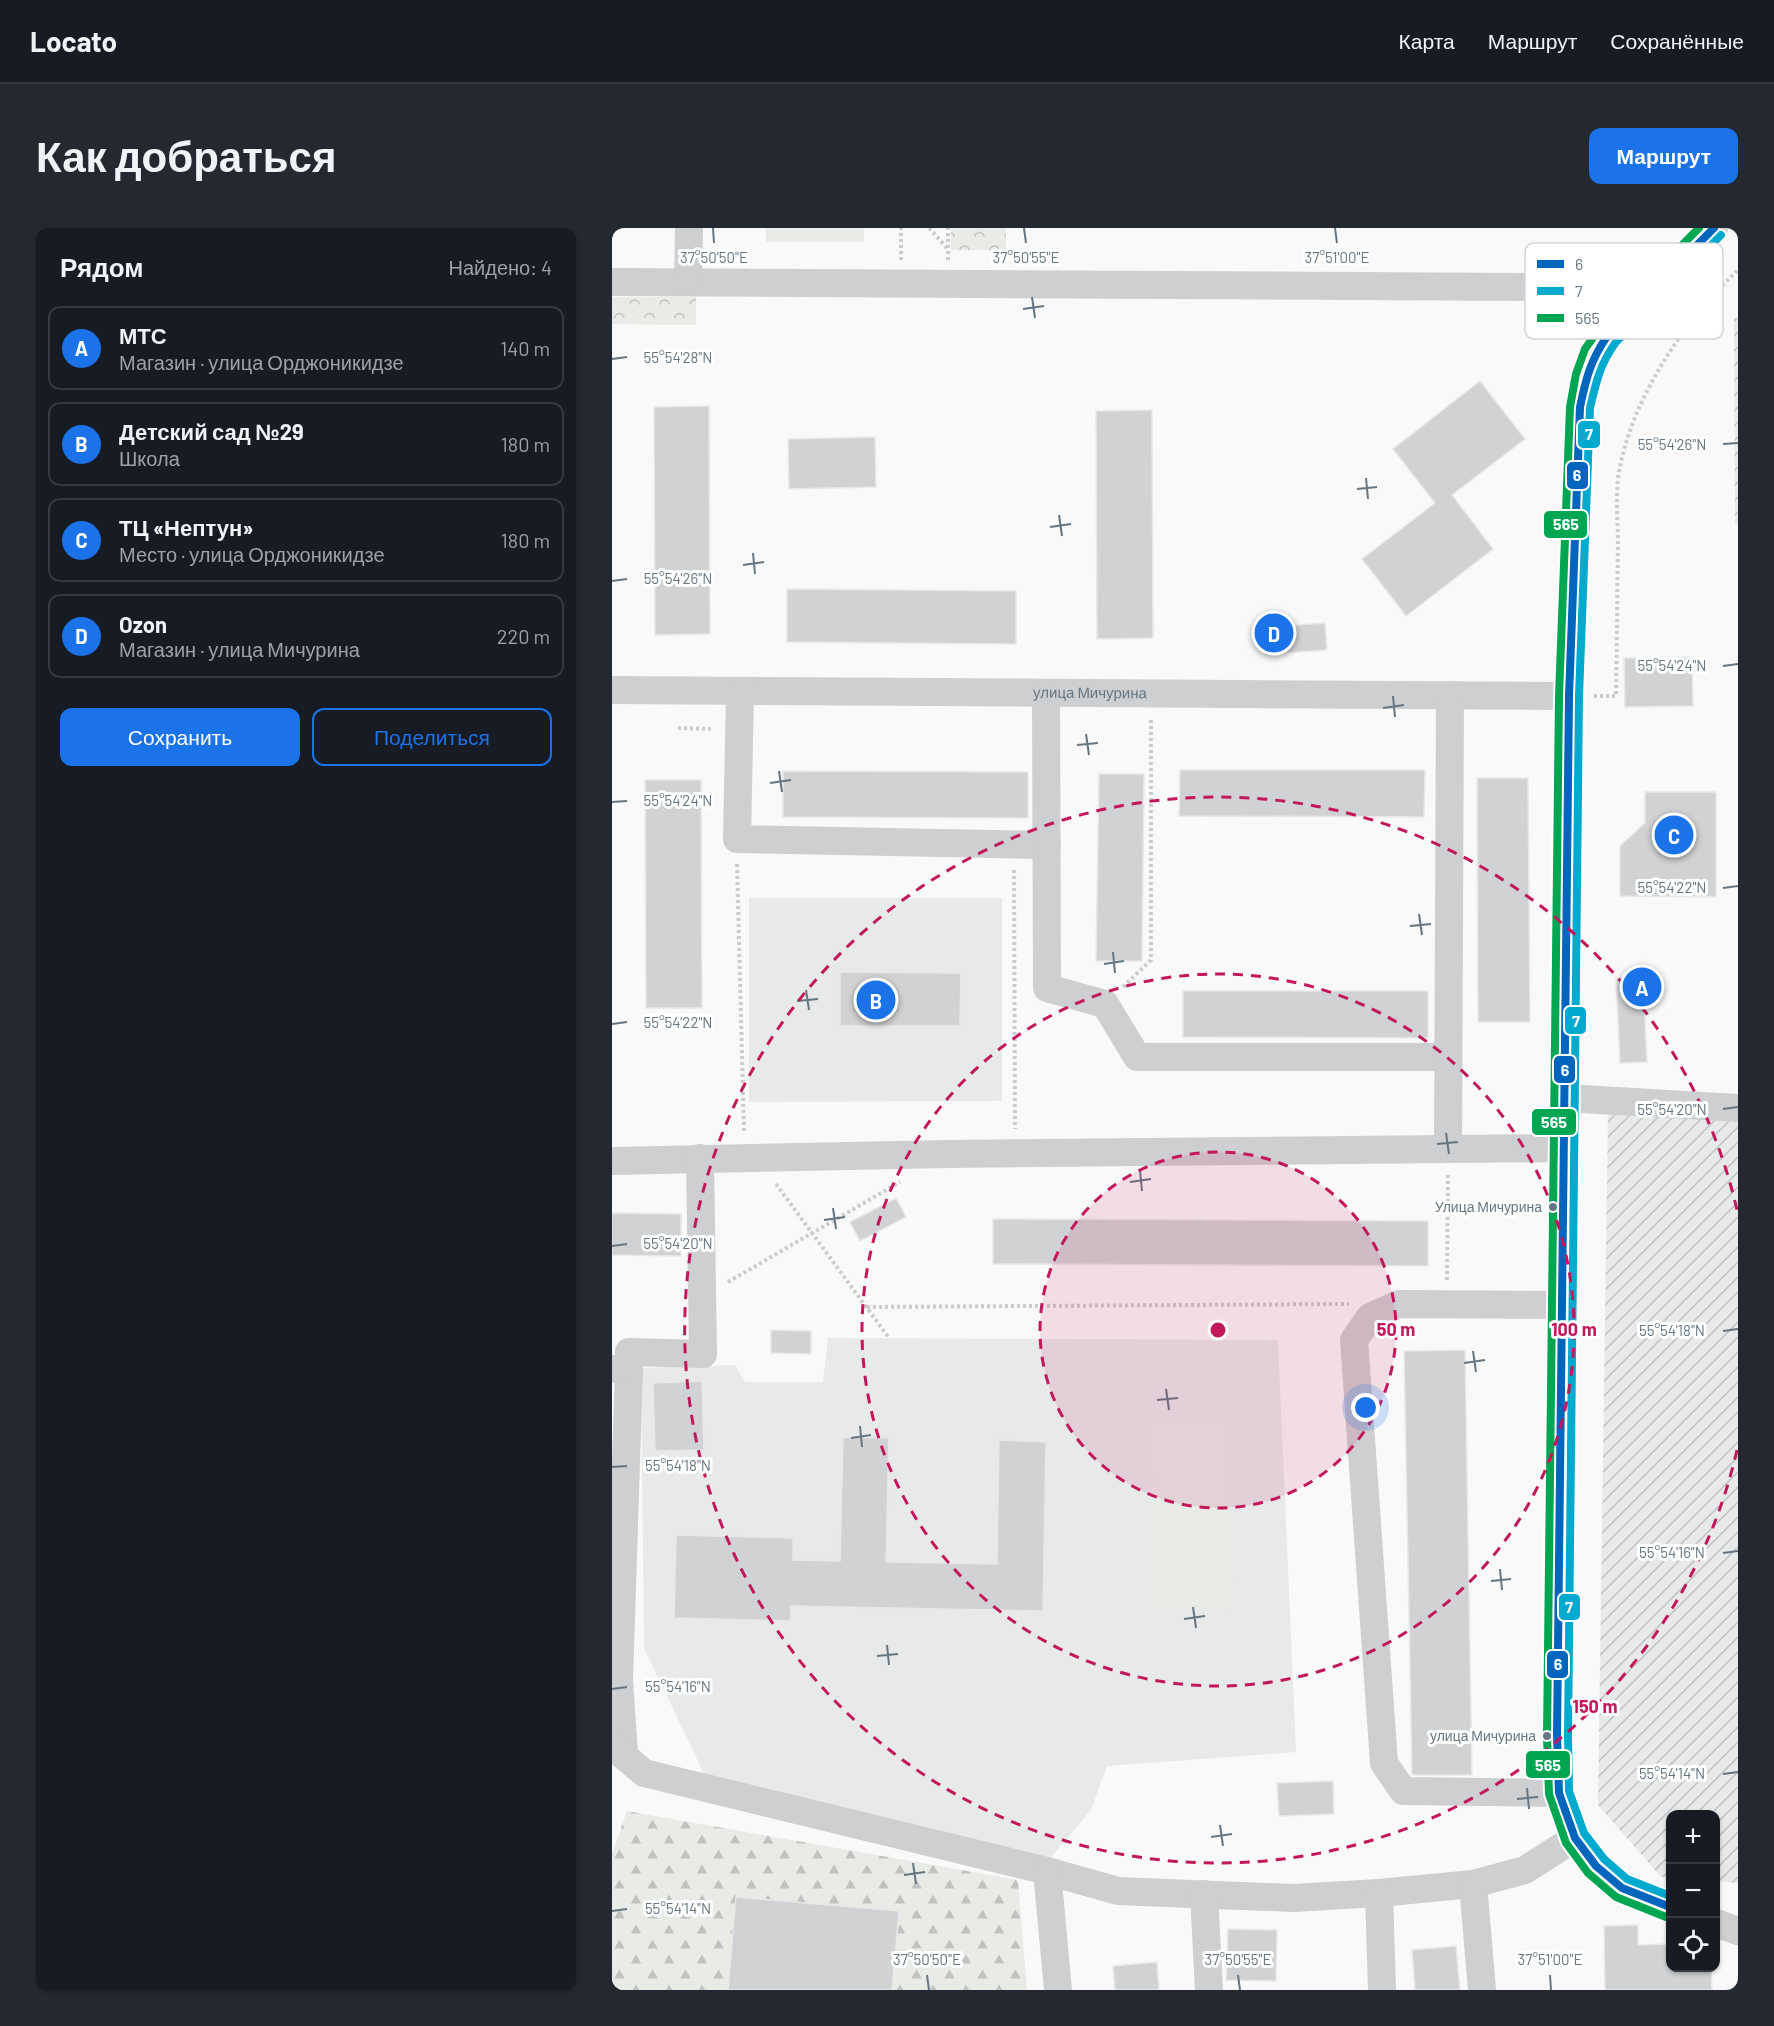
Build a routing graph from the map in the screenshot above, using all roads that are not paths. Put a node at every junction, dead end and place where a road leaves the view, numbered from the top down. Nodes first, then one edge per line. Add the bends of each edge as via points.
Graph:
1 (689, 228) edge
2 (1714, 228) edge
3 (1699, 243) edge
4 (612, 282) edge
5 (688, 282) junction
6 (1525, 287) edge
7 (1605, 339) edge
8 (612, 690) edge
9 (740, 691) junction
10 (1046, 693) junction
11 (1450, 696) junction
12 (1569, 696) junction
13 (1047, 845) junction
14 (1448, 1057) junction
15 (1565, 1098) junction
16 (1738, 1108) edge
17 (1564, 1148) junction
18 (1448, 1149) junction
19 (700, 1158) junction
20 (612, 1161) edge
21 (1563, 1305) junction
22 (621, 1369) edge
23 (615, 1679) edge
24 (618, 1750) edge
25 (1559, 1793) junction
26 (1575, 1838) junction
27 (1047, 1871) junction
28 (1473, 1884) junction
29 (1379, 1893) junction
30 (1204, 1894) junction
31 (1666, 1905) edge
32 (1720, 1924) edge
33 (1738, 1931) edge
34 (1058, 1990) edge
35 (1209, 1990) edge
36 (1382, 1990) edge
37 (1482, 1990) edge

1 - 5 street
2 - 3 street
4 - 5 street
5 - 6 street
7 - 12 street via 1586,377 1580,407
8 - 9 street, улица Мичурина
9 - 10 street, улица Мичурина
9 - 13 street via 737,839
10 - 11 street, улица Мичурина
10 - 13 street
11 - 12 street, улица Мичурина
11 - 14 street
12 - 15 street
13 - 14 street via 1047,988 1105,1004 1137,1057
14 - 18 street
15 - 16 street
15 - 17 street
17 - 18 street
17 - 21 street
18 - 19 street
19 - 20 street
19 - 22 street via 703,1354 628,1352
21 - 25 street
21 - 25 street via 1399,1304 1370,1317 1354,1340 1384,1763 1403,1791
22 - 23 street
23 - 24 street
24 - 27 street via 644,1773
25 - 26 street
26 - 28 street via 1525,1870
26 - 31 street via 1596,1866 1622,1888
27 - 30 street via 1118,1891
27 - 34 street
28 - 29 street
28 - 37 street
29 - 30 street via 1293,1898
29 - 36 street
30 - 35 street
32 - 33 street

